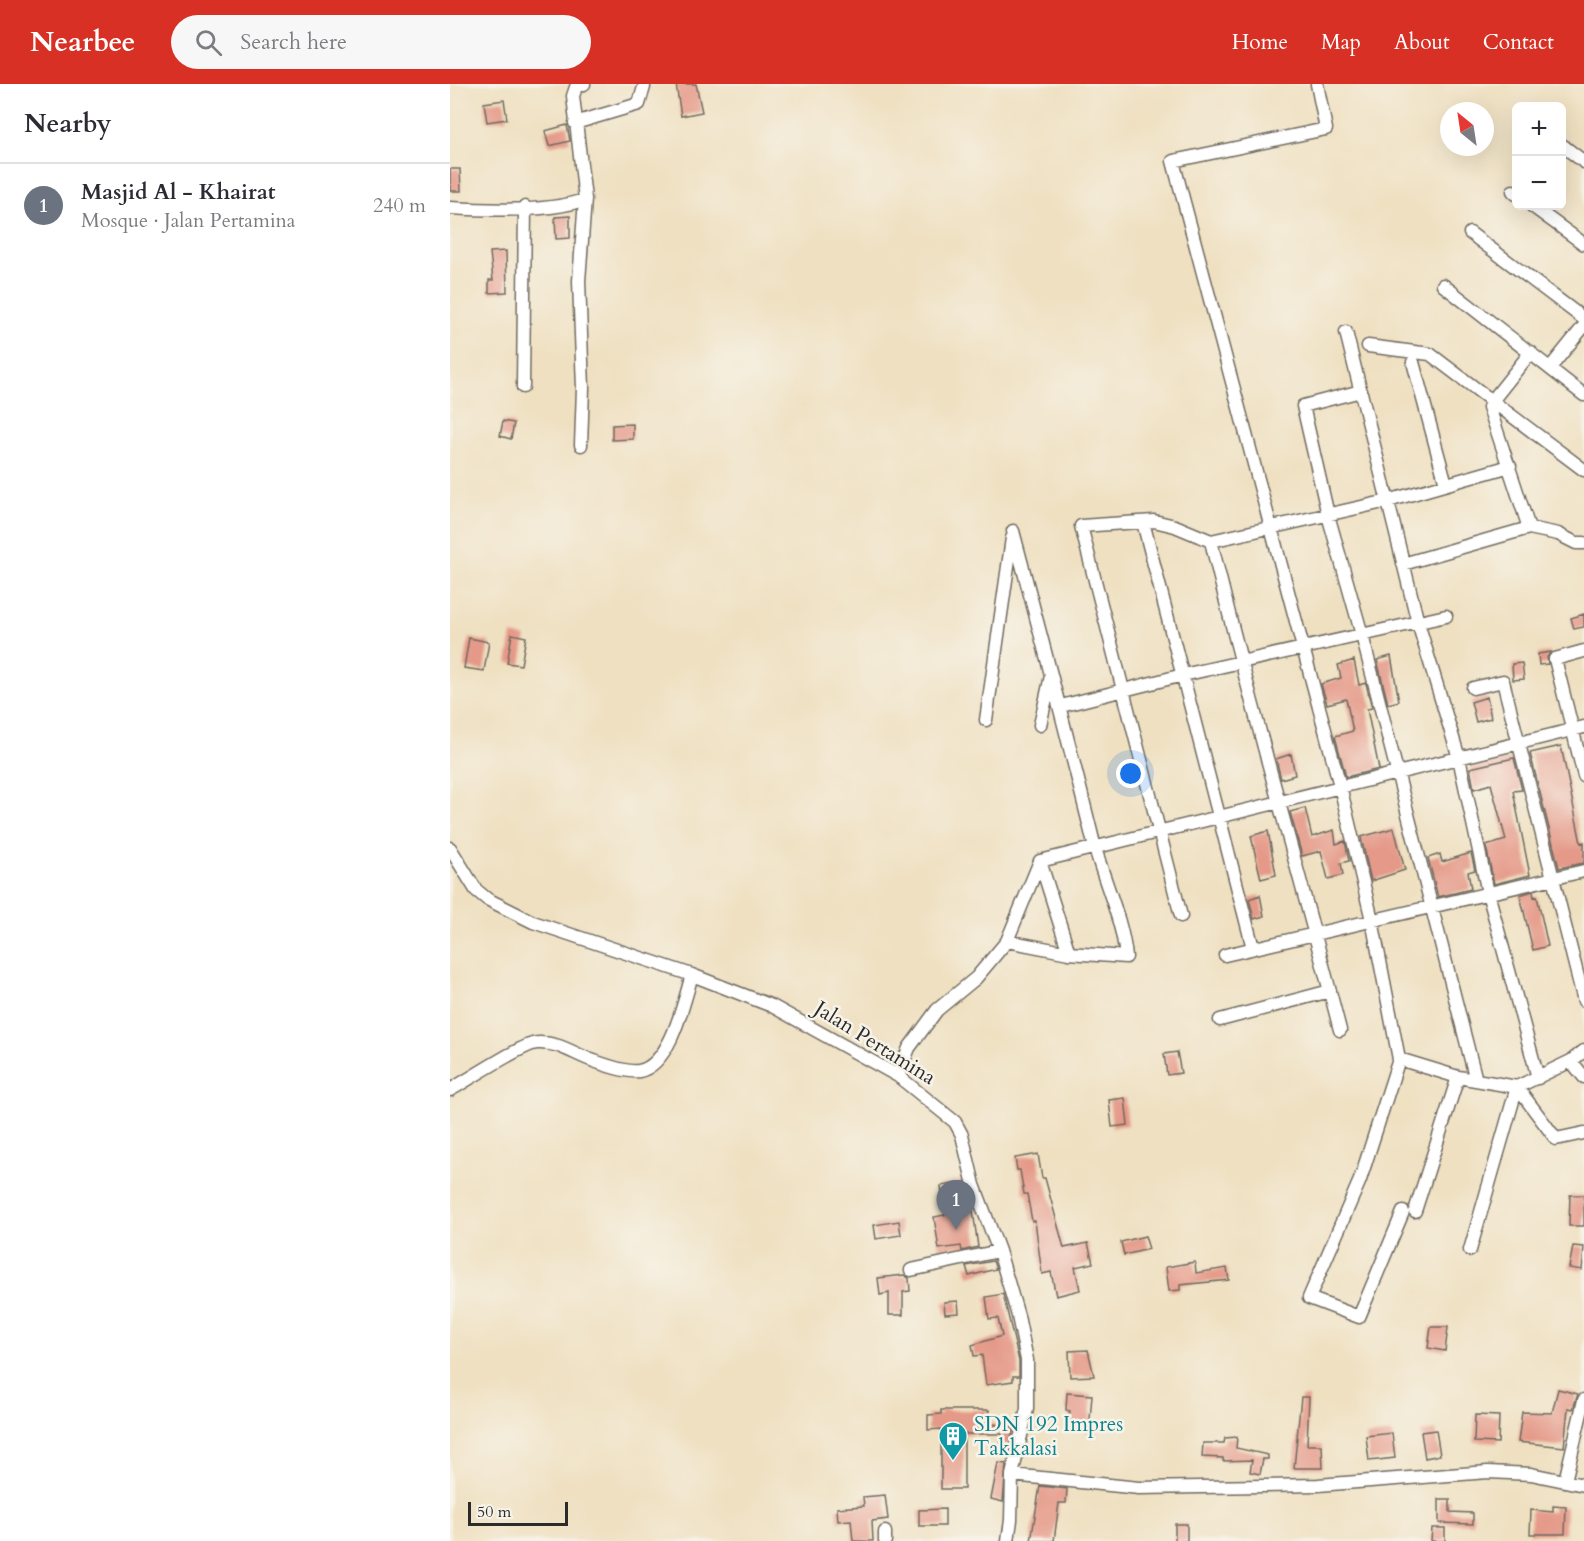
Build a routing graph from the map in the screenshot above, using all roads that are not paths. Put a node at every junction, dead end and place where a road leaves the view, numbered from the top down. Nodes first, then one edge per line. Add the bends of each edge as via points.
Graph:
1 (584, 84) edge
2 (1317, 84) edge
3 (644, 87) dead end
4 (575, 123) junction
5 (1566, 148) edge
6 (1584, 162) edge
7 (585, 199) junction
8 (450, 207) edge
9 (525, 207) junction
10 (1537, 210) edge
11 (1470, 233) dead end
12 (1584, 244) edge
13 (1443, 285) dead end
14 (1584, 319) edge
15 (1584, 326) edge
16 (1346, 332) dead end
17 (1368, 346) dead end
18 (1531, 352) junction
19 (1413, 362) dead end
20 (1550, 368) junction
21 (523, 387) dead end
22 (1361, 391) junction
23 (1584, 395) edge
24 (1492, 401) junction
25 (580, 445) dead end
26 (1510, 466) junction
27 (1584, 470) edge
28 (1446, 484) junction
29 (1388, 501) junction
30 (1328, 515) junction
31 (1143, 522) junction
32 (1272, 527) junction
33 (1528, 528) junction
34 (1211, 541) junction
35 (1584, 543) edge
36 (1403, 564) junction
37 (1446, 616) dead end
38 (1418, 623) junction
39 (1362, 635) junction
40 (1303, 648) junction
41 (1584, 651) edge
42 (1240, 662) junction
43 (1052, 673) junction
44 (1183, 675) junction
45 (1473, 688) dead end
46 (1121, 690) junction
47 (1061, 706) junction
48 (986, 720) dead end
49 (1040, 725) dead end
50 (1579, 728) edge
51 (1518, 743) junction
52 (1459, 758) junction
53 (1395, 773) junction
54 (1584, 776) edge
55 (1340, 786) junction
56 (1279, 802) junction
57 (1218, 817) junction
58 (1160, 831) junction
59 (1095, 847) junction
60 (450, 848) edge
61 (1040, 861) junction
62 (1584, 871) edge
63 (1554, 878) junction
64 (1488, 893) junction
65 (1431, 906) junction
66 (1181, 916) dead end
67 (1372, 920) junction
68 (1316, 933) junction
69 (1007, 941) junction
70 (1253, 948) junction
71 (1069, 953) junction
72 (1225, 955) dead end
73 (692, 975) junction
74 (1330, 991) junction
75 (1584, 1001) edge
76 (1220, 1020) dead end
77 (1340, 1030) dead end
78 (1584, 1051) edge
79 (1399, 1059) junction
80 (1571, 1061) junction
81 (898, 1076) junction
82 (1458, 1077) junction
83 (1584, 1077) edge
84 (1538, 1078) junction
85 (1476, 1080) junction
86 (1517, 1087) junction
87 (450, 1090) edge
88 (1583, 1134) edge
89 (1470, 1250) dead end
90 (999, 1251) junction
91 (911, 1270) dead end
92 (1584, 1400) edge
93 (1011, 1475) junction
94 (1565, 1481) junction
95 (1584, 1485) edge
96 (1008, 1541) edge

1 - 4 street via 576,87 573,96
2 - 32 street via 1326,129 1173,161
3 - 4 street via 639,104
4 - 7 street
5 - 6 street
7 - 9 street via 556,206
7 - 25 street via 579,280 583,388
8 - 9 street
9 - 21 street
10 - 12 street
11 - 14 street
13 - 18 street
15 - 20 street
16 - 22 street
17 - 24 street via 1430,354
18 - 20 street
18 - 24 street
19 - 28 street
20 - 23 street
22 - 29 street
22 - 30 street via 1304,406
24 - 26 street via 1489,407
24 - 27 street
26 - 28 street
26 - 33 street
28 - 29 street
29 - 30 street
29 - 36 street
30 - 32 street
30 - 39 street
31 - 34 street via 1175,526
31 - 44 street
31 - 46 street via 1081,526
32 - 34 street
32 - 40 street
33 - 35 street
33 - 36 street
34 - 42 street
36 - 38 street
37 - 38 street
38 - 39 street
38 - 52 street
39 - 40 street
39 - 53 street
40 - 42 street
40 - 55 street
41 - 50 street via 1555,659
42 - 44 street
42 - 56 street
43 - 47 street
43 - 48 street via 1013,531
43 - 49 street
44 - 46 street
44 - 57 street
45 - 51 street via 1503,681
46 - 47 street
46 - 58 street
47 - 59 street
50 - 51 street
50 - 54 street
51 - 52 street
51 - 63 street
52 - 53 street
52 - 64 street
53 - 55 street
53 - 65 street
55 - 56 street
55 - 67 street
56 - 57 street
56 - 68 street
57 - 58 street
57 - 70 street
58 - 59 street
58 - 66 street
59 - 61 street
59 - 71 street via 1124,935 1126,957
60 - 73 street, Jalan Pertamina via 476,890 503,908 543,926
61 - 69 street
61 - 71 street
62 - 63 street
63 - 64 street
63 - 75 street
64 - 65 street
64 - 84 street
65 - 67 street
65 - 85 street
67 - 68 street
67 - 79 street
68 - 70 street
68 - 74 street
69 - 71 street
69 - 81 street via 976,978 938,1010 909,1048
70 - 72 street
73 - 81 street, Jalan Pertamina via 772,1006
73 - 87 street via 678,1025 656,1061 647,1068 636,1072 594,1061 561,1046 536,1043
74 - 76 street
74 - 77 street
78 - 80 street
79 - 82 street
79 - 82 street via 1360,1180 1309,1298 1359,1317 1409,1211
80 - 83 street
80 - 84 street
81 - 90 street, Jalan Pertamina via 956,1122
82 - 85 street
84 - 86 street
85 - 86 street
86 - 88 street via 1556,1139
86 - 89 street
90 - 91 street
90 - 93 street, Jalan Pertamina via 1026,1360 1027,1409
92 - 94 street
93 - 94 street via 1139,1488 1318,1485 1488,1472 1531,1474
93 - 96 street, Jalan Pertamina
94 - 95 street

